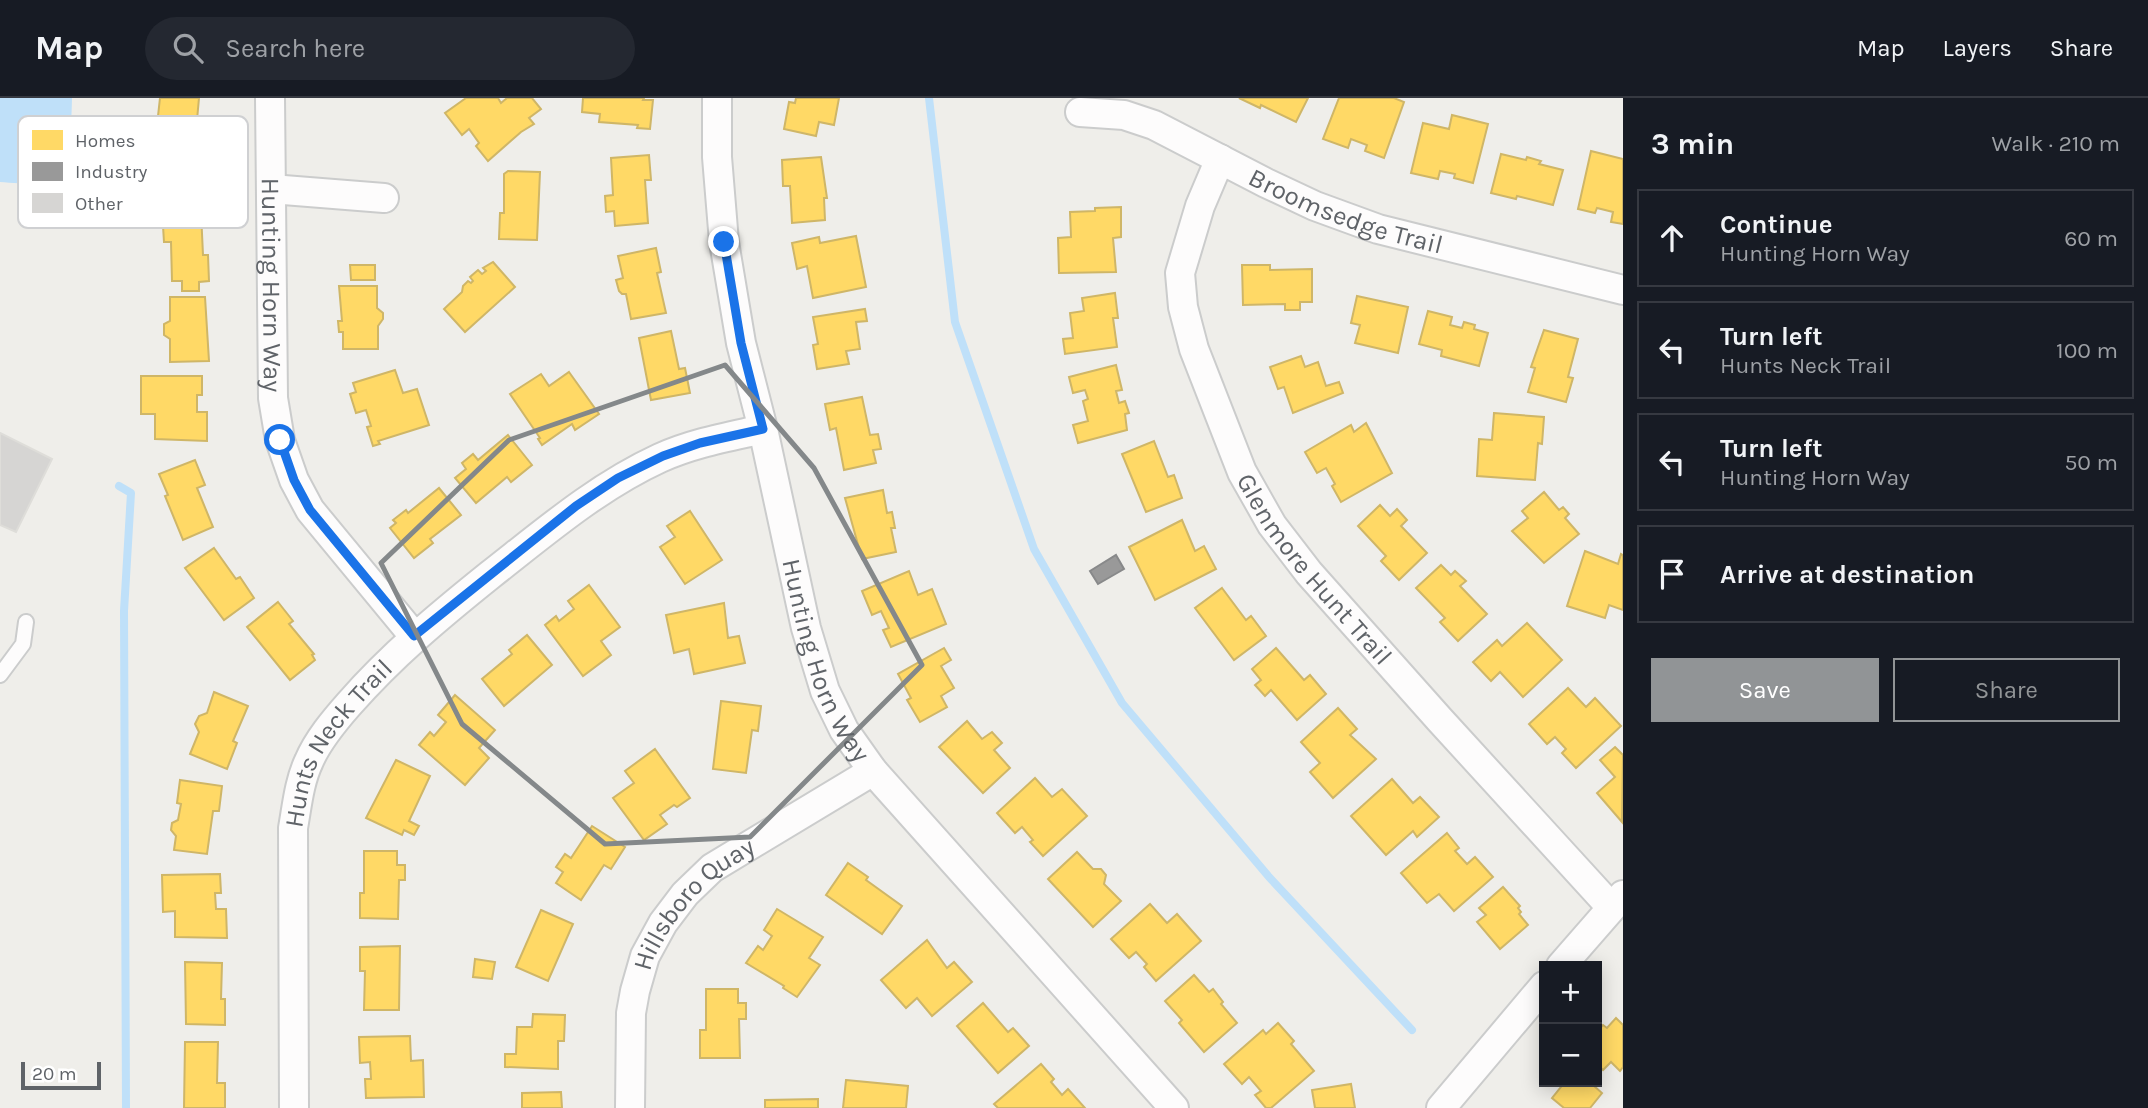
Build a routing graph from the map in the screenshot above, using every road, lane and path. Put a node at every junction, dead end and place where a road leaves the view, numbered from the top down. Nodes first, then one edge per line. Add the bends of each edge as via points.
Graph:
1 (270, 98) edge
2 (718, 98) edge
3 (1080, 112) dead end
4 (1220, 159) junction
5 (271, 189) junction
6 (384, 198) dead end
7 (1623, 290) edge
8 (763, 429) junction
9 (26, 622) dead end
10 (414, 636) junction
11 (0, 675) edge
12 (873, 771) junction
13 (1617, 901) edge
14 (1565, 961) edge
15 (1539, 992) edge
16 (294, 1108) edge
17 (630, 1108) edge
18 (1174, 1108) edge
19 (1441, 1108) edge

1 - 5 street, Hunting Horn Way
2 - 8 street, Hunting Horn Way via 724,242 741,343
3 - 4 street, Broomsedge Trail via 1124,115 1154,125
4 - 7 street, Broomsedge Trail via 1315,206 1378,229
4 - 13 street, Glenmore Hunt Trail via 1180,273 1194,349 1242,472 1272,524 1309,573 1440,720
5 - 6 street
5 - 10 street, Hunting Horn Way via 273,398 280,440 310,510
8 - 10 street, Hunts Neck Trail via 700,443 618,478 576,506
8 - 12 street, Hunting Horn Way via 806,628 825,691 844,730
9 - 11 lane via 23,644
10 - 16 street, Hunts Neck Trail via 335,721 309,760 299,790 293,828
12 - 17 street, Hillsboro Quay via 712,868 663,923 645,956 633,1002
12 - 18 street, Hunting Horn Way
13 - 14 street
15 - 19 street

